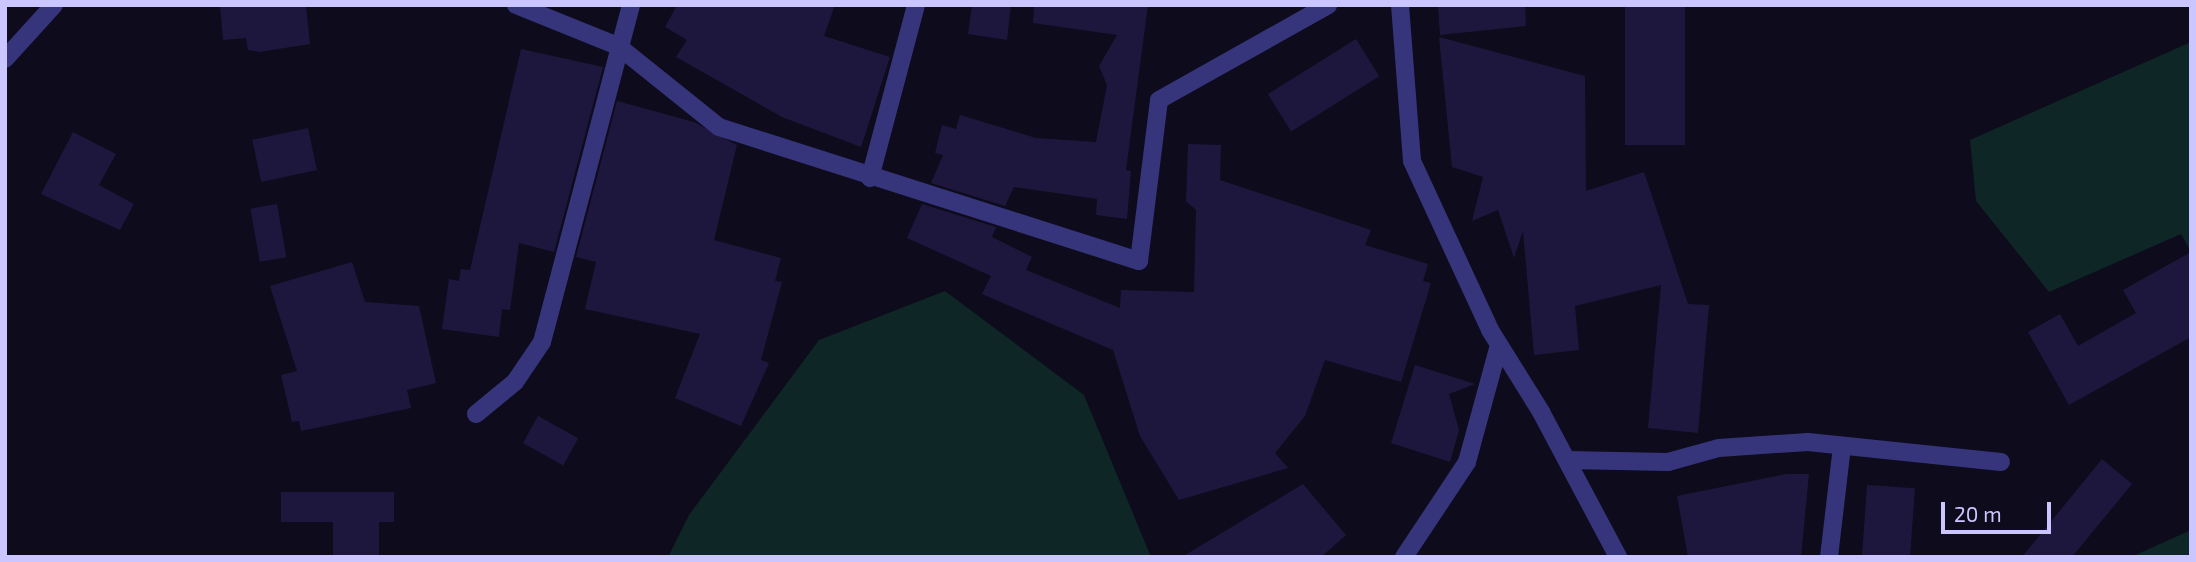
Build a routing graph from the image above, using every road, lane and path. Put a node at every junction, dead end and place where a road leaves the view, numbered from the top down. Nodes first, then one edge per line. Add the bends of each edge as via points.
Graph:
1 (54, 5) edge
2 (516, 5) edge
3 (631, 5) edge
4 (916, 5) edge
5 (1328, 5) edge
6 (1400, 5) edge
7 (618, 46) junction
8 (5, 59) edge
9 (870, 178) junction
10 (1499, 345) junction
11 (476, 414) dead end
12 (1842, 446) junction
13 (1567, 460) junction
14 (2001, 462) dead end
15 (1404, 557) edge
16 (1618, 557) edge
17 (1829, 557) edge

1 - 8 street
2 - 7 street
3 - 7 street
4 - 9 street
5 - 9 street via 1158,100 1139,261
6 - 10 street via 1412,161
7 - 9 street via 719,127
7 - 11 street via 542,342 515,382
10 - 13 street
10 - 15 street via 1467,462
12 - 13 street via 1719,448 1668,462
12 - 14 street
12 - 17 street
13 - 16 street

